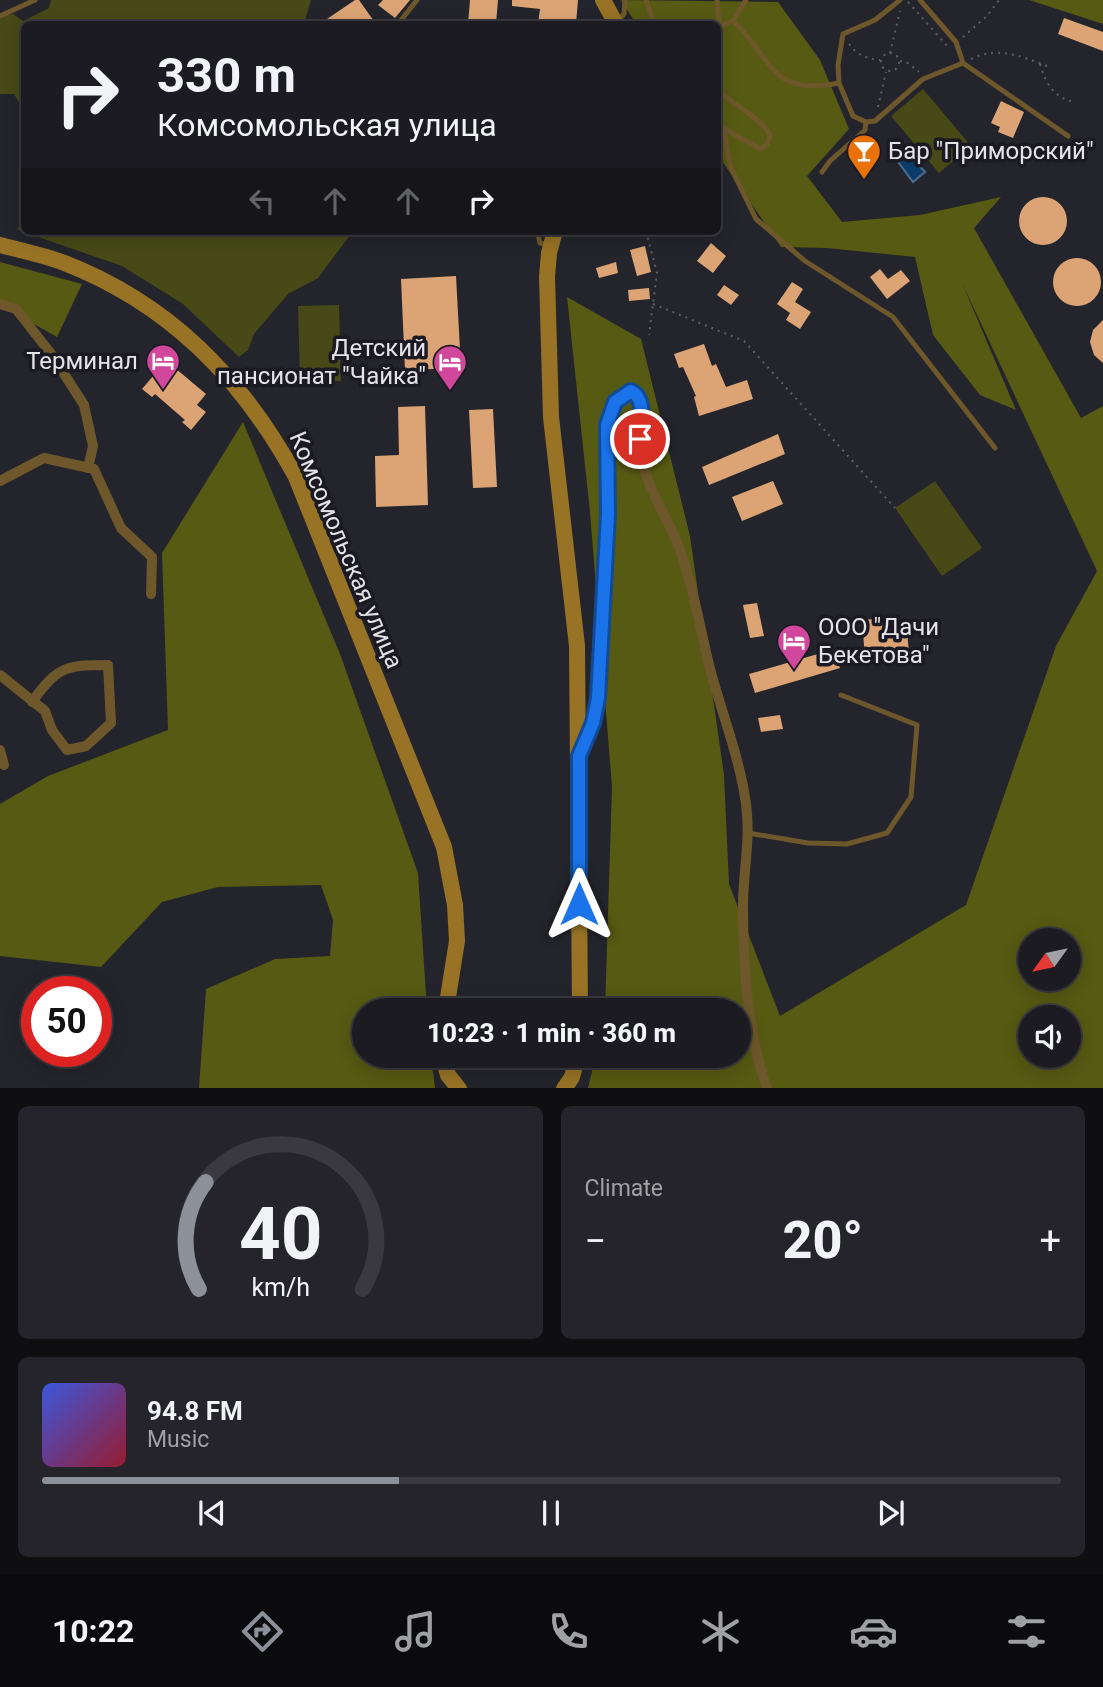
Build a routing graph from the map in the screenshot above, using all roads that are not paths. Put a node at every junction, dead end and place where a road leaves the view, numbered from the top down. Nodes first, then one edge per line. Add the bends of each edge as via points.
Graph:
1 (35, 0) edge
2 (417, 0) edge
3 (603, 0) edge
4 (625, 0) edge
5 (646, 0) edge
6 (718, 0) edge
7 (746, 0) edge
8 (903, 0) edge
9 (919, 0) edge
10 (0, 16) edge
11 (400, 21) edge
12 (614, 21) edge
13 (618, 21) edge
14 (653, 21) edge
15 (718, 21) edge
16 (733, 21) junction
17 (721, 25) edge
18 (963, 63) junction
19 (839, 83) junction
20 (721, 91) edge
21 (866, 121) junction
22 (721, 128) edge
23 (724, 131) junction
24 (1068, 136) dead end
25 (822, 172) dead end
26 (538, 235) edge
27 (553, 239) edge
28 (0, 245) edge
29 (0, 304) edge
30 (995, 448) dead end
31 (88, 468) junction
32 (0, 481) edge
33 (151, 594) dead end
34 (0, 675) edge
35 (841, 695) dead end
36 (32, 702) junction
37 (0, 750) edge
38 (579, 756) junction
39 (4, 765) dead end
40 (748, 833) junction
41 (448, 998) edge
42 (580, 998) edge
43 (446, 1068) edge
44 (574, 1068) edge
45 (459, 1088) edge
46 (564, 1088) edge
47 (767, 1088) edge

1 - 10 lane
2 - 11 lane
3 - 12 main road
4 - 13 lane
5 - 14 lane
6 - 15 lane
7 - 16 lane
8 - 19 lane via 875,20 843,34
9 - 18 lane via 956,42
16 - 17 lane
16 - 19 lane via 782,79 802,87
18 - 21 lane via 923,79 875,121
18 - 24 lane
19 - 21 lane via 853,116
20 - 23 lane via 764,126 769,135 767,145 760,149
21 - 25 lane via 865,130
22 - 23 lane
23 - 30 lane via 730,166 755,219 805,261 893,317
26 - 27 lane via 540,243
27 - 38 main road via 547,277 551,417 578,646
28 - 41 main road, Комсомольская улица via 60,261 110,284 158,315 233,381 271,432 296,477 444,847 457,941
29 - 31 street via 16,309 84,405 93,446
31 - 32 street via 44,458
31 - 33 street via 94,469 121,528 152,558
34 - 36 street
35 - 40 lane via 917,726 911,797 887,833 847,844
36 - 36 street via 46,682 70,665 108,665 111,723 86,746 67,750 45,711
37 - 39 street
38 - 40 street via 598,698 608,514 607,425 615,402 631,391 641,405 643,464 682,554 739,765
38 - 42 main road
40 - 47 street via 743,903 746,973 755,1048
43 - 45 main road
44 - 46 main road

